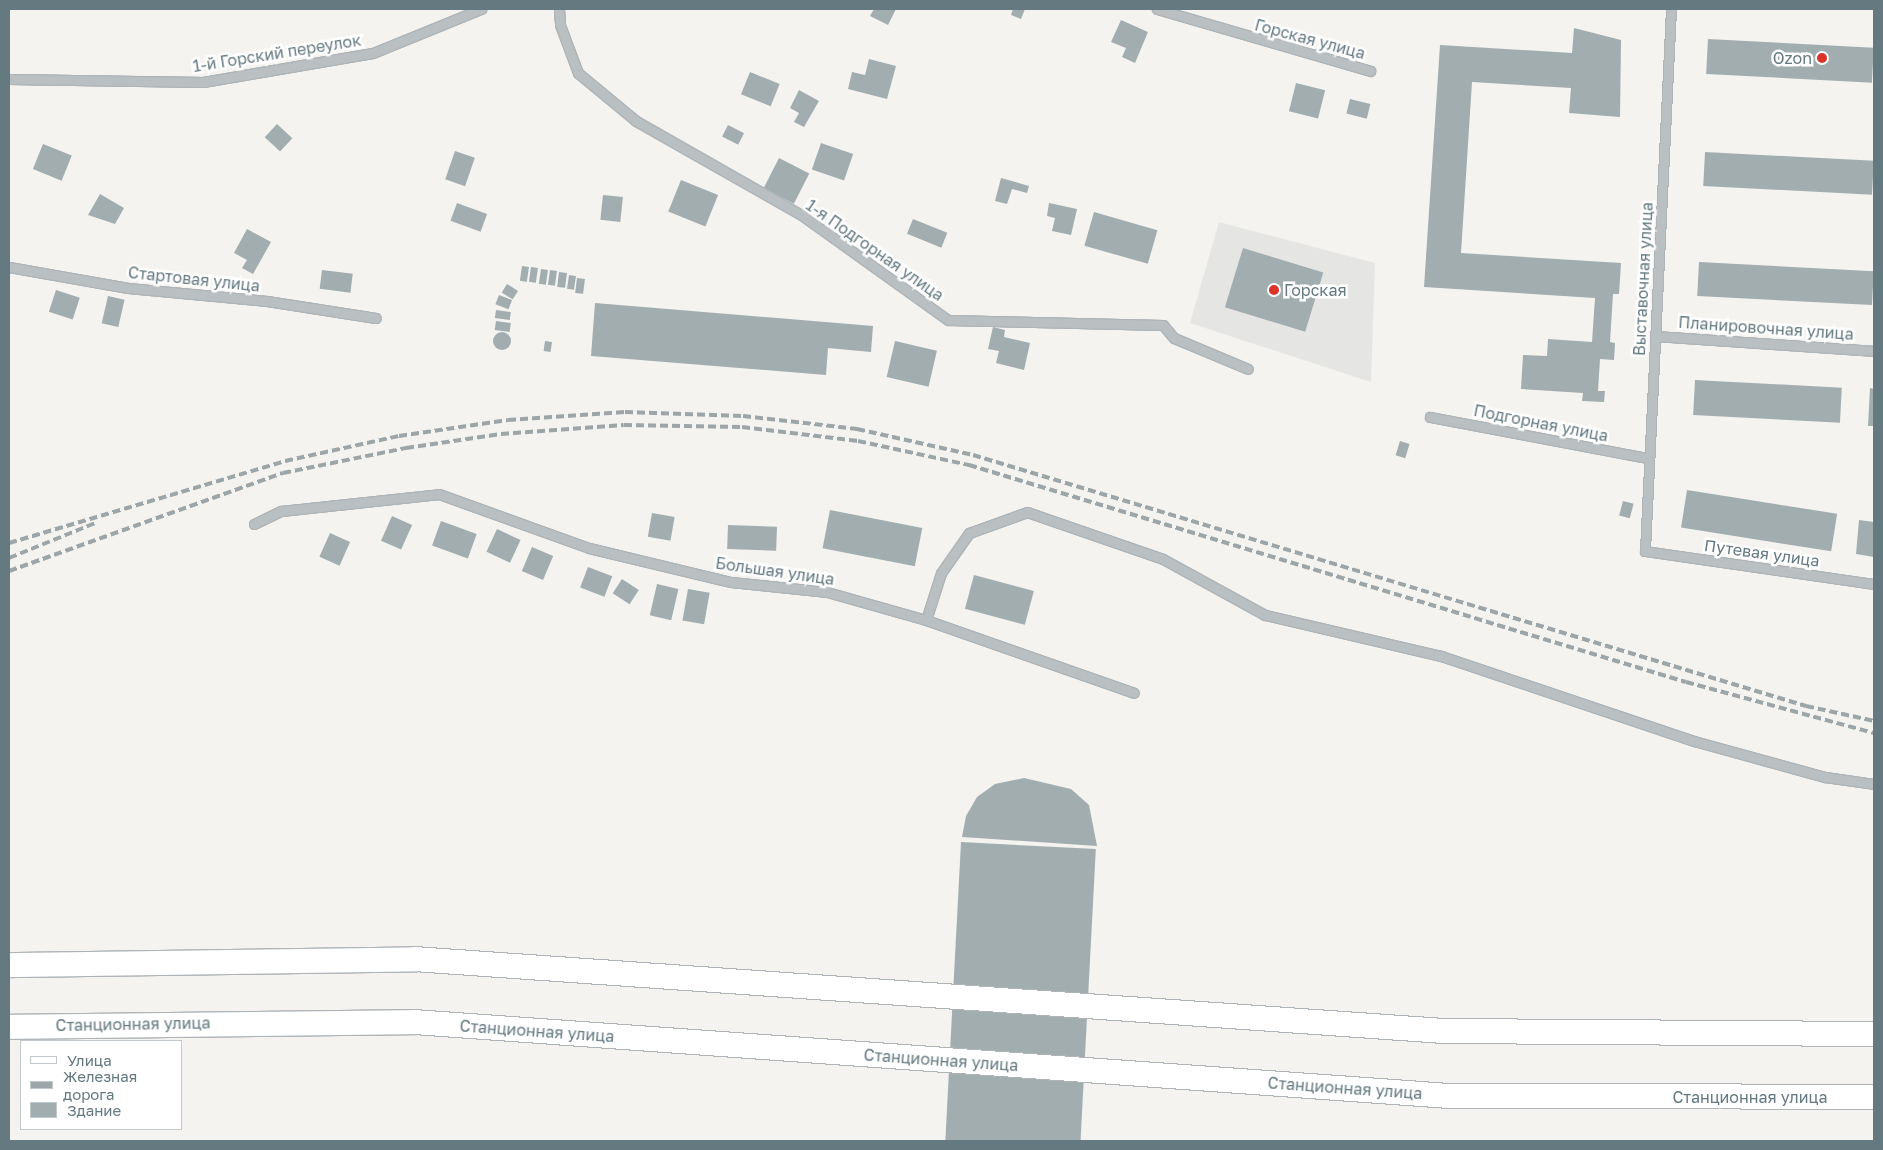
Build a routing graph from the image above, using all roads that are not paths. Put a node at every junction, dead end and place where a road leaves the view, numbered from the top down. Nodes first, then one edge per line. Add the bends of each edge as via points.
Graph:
1 (481, 9) edge
2 (559, 9) edge
3 (1157, 9) edge
4 (1671, 9) edge
5 (1370, 71) dead end
6 (9, 79) edge
7 (9, 267) edge
8 (376, 318) dead end
9 (1656, 336) junction
10 (1874, 351) edge
11 (1248, 369) dead end
12 (1430, 416) dead end
13 (1648, 458) junction
14 (254, 524) dead end
15 (1645, 551) joint
16 (1874, 584) edge
17 (926, 620) junction
18 (1134, 693) dead end
19 (1874, 784) edge
20 (9, 965) edge
21 (9, 1027) edge
22 (1874, 1034) edge
23 (1874, 1097) edge

1 - 6 street, 1-й Горский переулок via 372,53 203,82
2 - 11 street, 1-я Подгорная улица via 560,25 578,73 636,120 800,214 948,320 1163,325 1174,338
3 - 5 street, Горская улица via 1254,41
4 - 9 street, Выставочная улица
7 - 8 street, Стартовая улица via 128,288 267,301
9 - 10 street, Планировочная улица
9 - 13 street, Выставочная улица
12 - 13 street, Подгорная улица
13 - 15 street, Выставочная улица
14 - 17 street, Большая улица via 281,511 439,494 589,548 731,582 827,592
15 - 16 street, Путевая улица
17 - 18 street, Большая улица
17 - 19 street via 942,573 969,533 1027,512 1163,559 1265,615 1441,656 1694,741 1825,777
20 - 22 main road via 414,959 1444,1031
21 - 23 main road, Станционная улица via 414,1022 1448,1096

